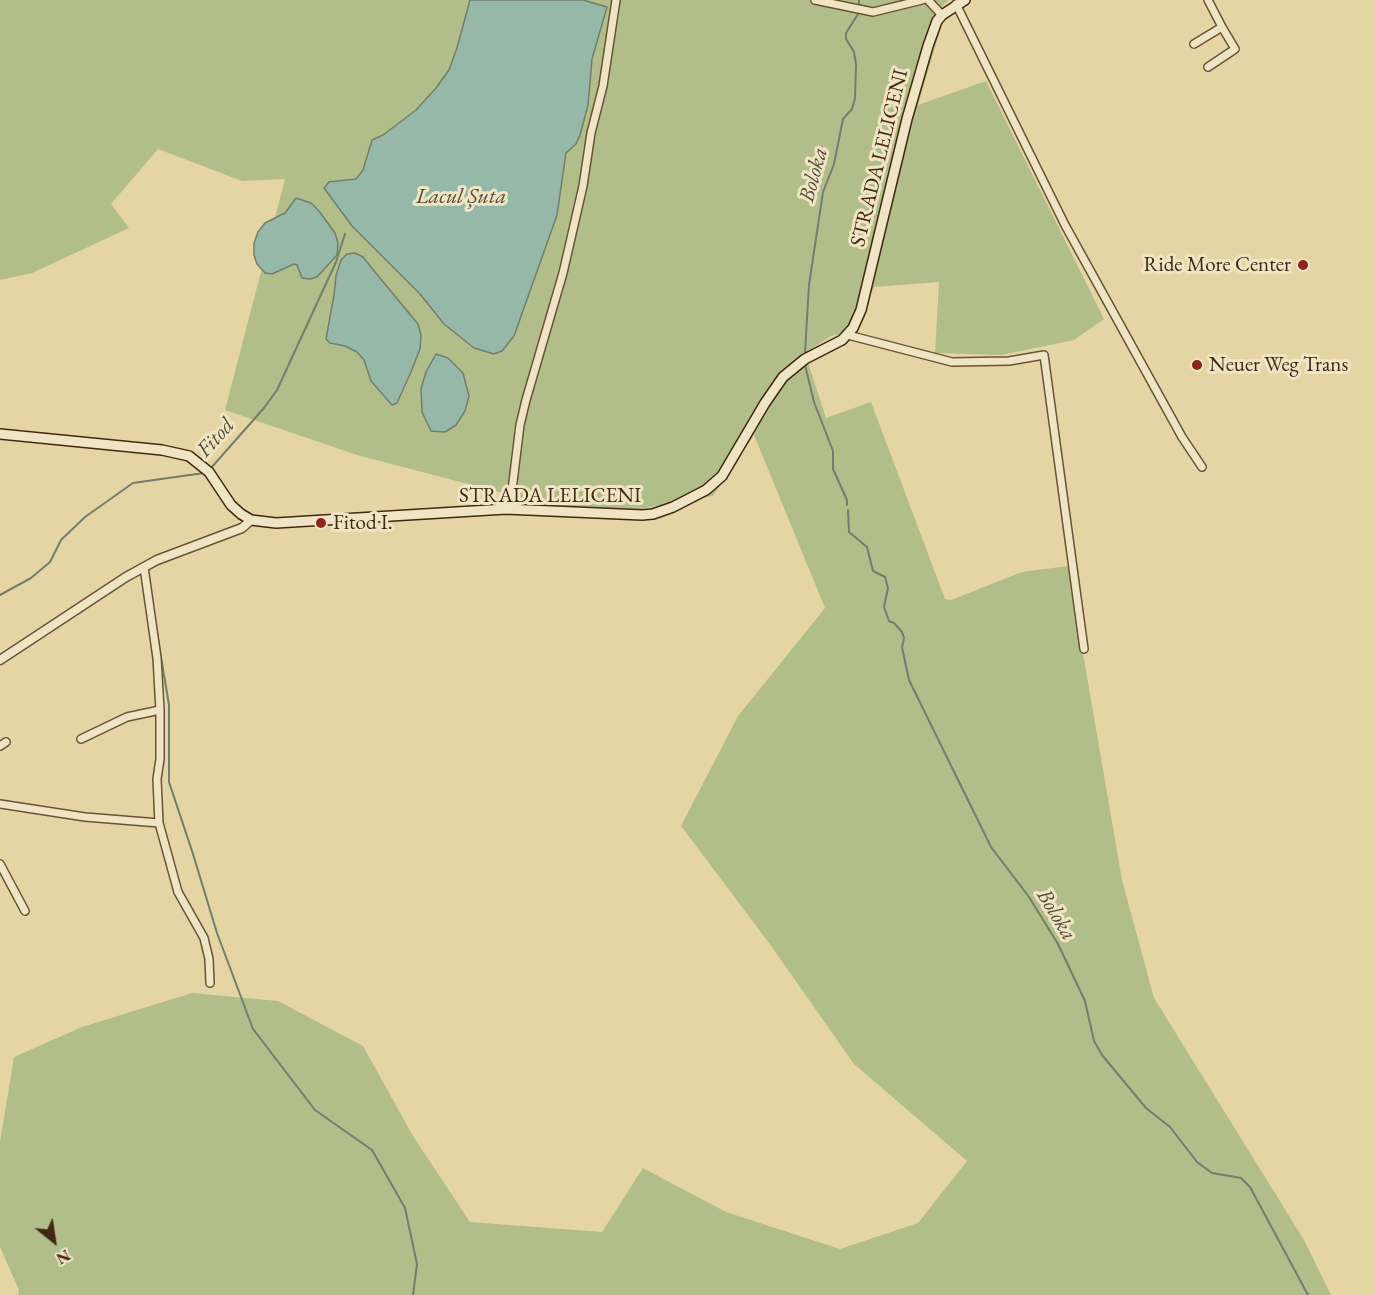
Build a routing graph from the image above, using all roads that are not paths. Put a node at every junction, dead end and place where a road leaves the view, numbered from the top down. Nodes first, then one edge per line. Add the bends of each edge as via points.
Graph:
1 (616, 0) edge
2 (815, 0) edge
3 (922, 0) edge
4 (928, 0) edge
5 (1208, 0) edge
6 (960, 2) edge
7 (942, 15) junction
8 (1222, 27) junction
9 (1194, 44) dead end
10 (1208, 67) dead end
11 (848, 335) junction
12 (0, 435) edge
13 (1202, 467) dead end
14 (506, 509) junction
15 (251, 520) junction
16 (144, 567) junction
17 (1084, 649) dead end
18 (0, 660) edge
19 (160, 710) junction
20 (81, 739) dead end
21 (0, 804) edge
22 (159, 823) junction
23 (0, 864) edge
24 (25, 911) dead end
25 (210, 983) dead end

1 - 14 street via 584,186 522,417
2 - 3 street via 873,12
4 - 7 street
5 - 8 street
6 - 7 main road, STRADA LELICENI
6 - 13 street, STRADA LELICENI via 1065,225
7 - 11 main road, STRADA LELICENI via 928,46 909,110 861,310
8 - 9 street
8 - 10 street via 1235,49
11 - 14 main road, STRADA LELICENI via 805,358 783,376 722,476 706,490 663,511 642,515
11 - 17 street via 952,362 1010,361 1044,355
12 - 15 main road via 177,453 196,460 231,505
14 - 15 main road, STRADA LELICENI via 276,523
15 - 16 street via 242,528 171,553
16 - 18 street
16 - 19 street
19 - 20 street via 127,717
19 - 22 street
21 - 22 street
22 - 25 street via 178,892 204,938
23 - 24 street

